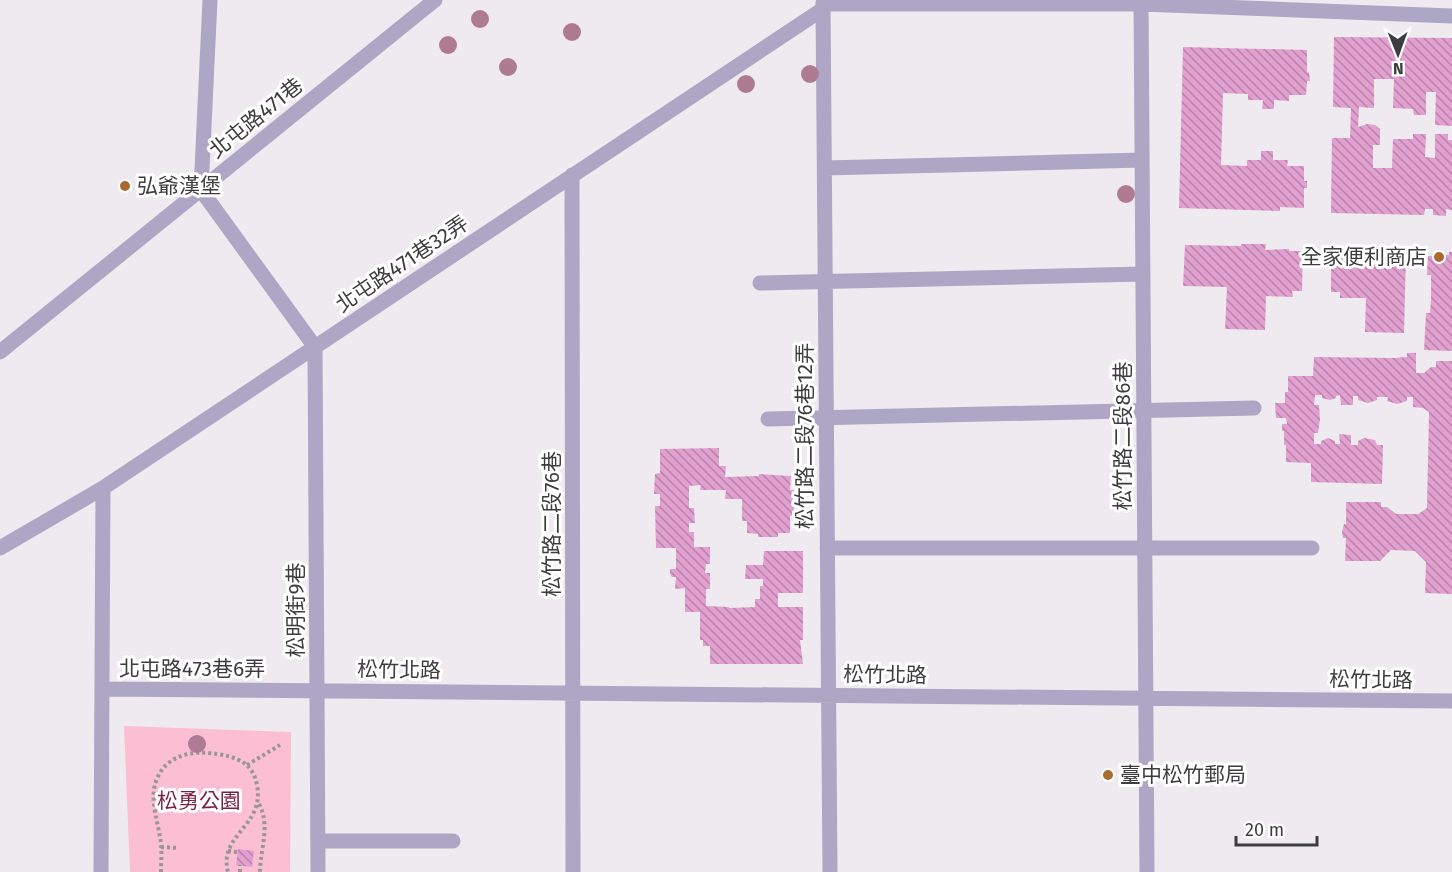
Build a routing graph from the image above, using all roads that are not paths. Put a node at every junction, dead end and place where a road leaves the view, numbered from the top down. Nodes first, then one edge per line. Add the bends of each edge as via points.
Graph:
1 (210, 0) edge
2 (429, 2) edge
3 (1141, 2) edge
4 (823, 4) edge
5 (1452, 16) edge
6 (1142, 160) junction
7 (825, 168) junction
8 (572, 175) junction
9 (201, 190) junction
10 (1143, 274) junction
11 (825, 282) junction
12 (760, 283) dead end
13 (315, 347) junction
14 (0, 352) edge
15 (1254, 408) dead end
16 (1143, 412) junction
17 (826, 418) junction
18 (768, 419) dead end
19 (103, 488) junction
20 (1145, 547) junction
21 (0, 548) edge
22 (827, 548) junction
23 (1311, 548) dead end
24 (103, 690) junction
25 (317, 690) junction
26 (573, 693) junction
27 (828, 695) junction
28 (1146, 698) junction
29 (1452, 701) edge
30 (318, 841) junction
31 (453, 841) dead end
32 (101, 872) edge
33 (318, 872) edge
34 (573, 872) edge
35 (830, 872) edge
36 (1147, 872) edge

1 - 9 street
2 - 9 street, 北屯路471巷
3 - 4 street
3 - 5 street
3 - 6 street, 松竹路二段86巷
4 - 7 street, 松竹路二段76巷12弄
4 - 8 street, 北屯路471巷32弄
6 - 7 street
6 - 10 street, 松竹路二段86巷
7 - 11 street, 松竹路二段76巷12弄
8 - 13 street, 北屯路471巷32弄
8 - 26 street, 松竹路二段76巷
9 - 13 street
9 - 14 street, 北屯路471巷
10 - 11 street
10 - 16 street, 松竹路二段86巷
11 - 12 street
11 - 17 street, 松竹路二段76巷12弄
13 - 19 street, 北屯路471巷32弄
13 - 25 street, 松明街9巷
15 - 16 street
16 - 17 street
16 - 20 street, 松竹路二段86巷
17 - 18 street
17 - 22 street, 松竹路二段76巷12弄
19 - 21 street, 北屯路471巷32弄
19 - 24 street, 北屯路473巷6弄
20 - 22 street
20 - 23 street
20 - 28 street, 松竹路二段86巷
22 - 27 street, 松竹路二段76巷12弄
24 - 25 street, 北屯路473巷6弄
24 - 32 street, 北屯路473巷6弄
25 - 26 street, 松竹北路
25 - 30 street, 松明街9巷
26 - 27 street, 松竹北路
26 - 34 street, 松竹路二段76巷
27 - 28 street, 松竹北路
27 - 35 street, 松竹路二段76巷12弄
28 - 29 street, 松竹北路
28 - 36 street, 松竹路二段86巷
30 - 31 street
30 - 33 street, 松明街9巷

